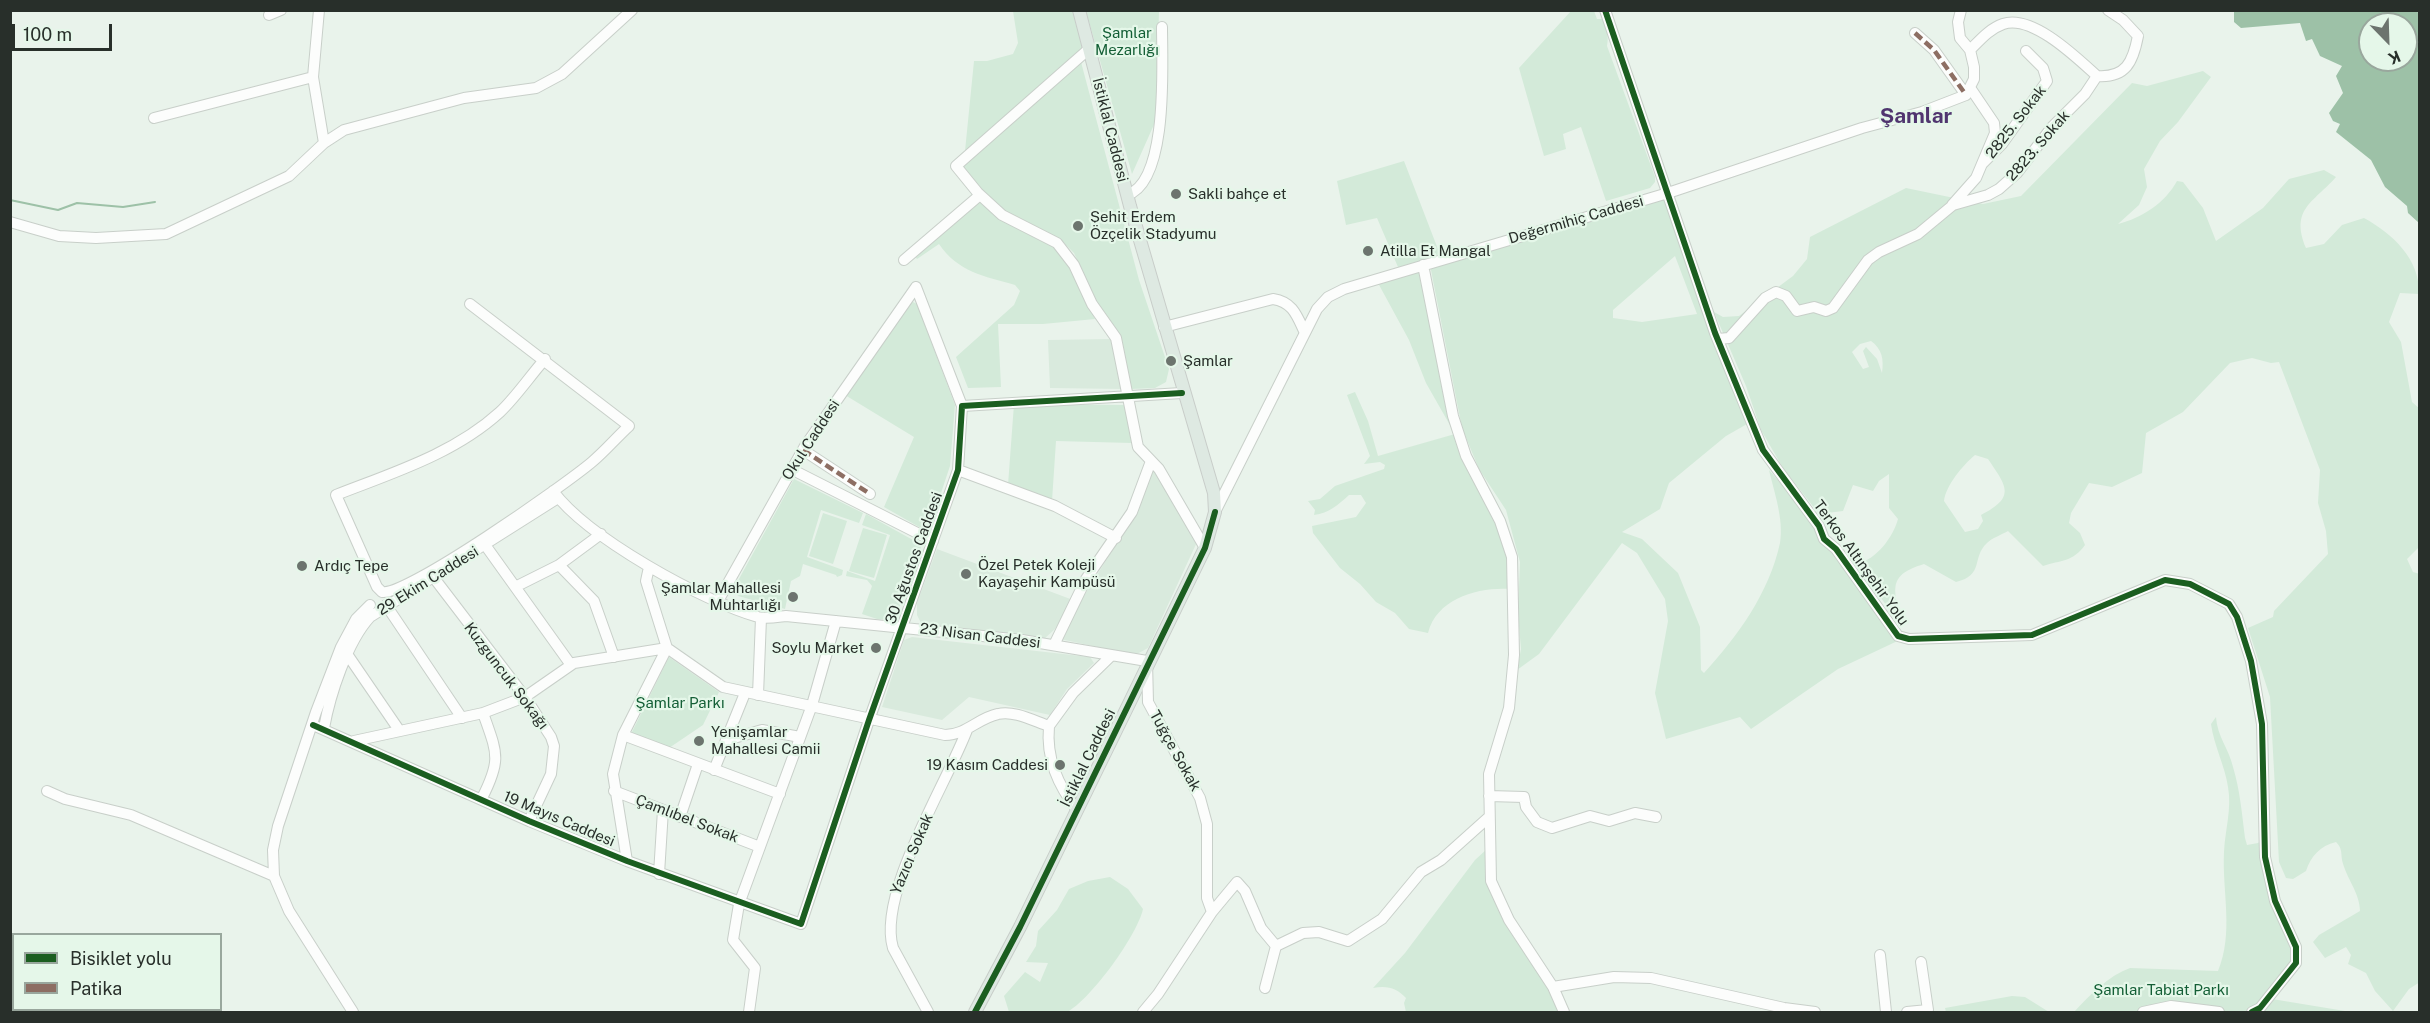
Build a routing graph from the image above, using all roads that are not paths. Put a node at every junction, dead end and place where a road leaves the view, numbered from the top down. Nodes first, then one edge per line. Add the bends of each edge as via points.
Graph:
1 (281, 10) edge
2 (319, 10) edge
3 (632, 10) edge
4 (1079, 10) edge
5 (1605, 10) edge
6 (1961, 10) edge
7 (2108, 10) edge
8 (269, 15) dead end
9 (1162, 27) dead end
10 (1915, 33) dead end
11 (1090, 48) junction
12 (1970, 50) junction
13 (2026, 51) dead end
14 (313, 76) junction
15 (2097, 76) junction
16 (1968, 92) junction
17 (154, 118) dead end
18 (324, 143) junction
19 (1983, 164) junction
20 (1668, 193) junction
21 (980, 195) junction
22 (1127, 195) junction
23 (1950, 207) junction
24 (10, 222) edge
25 (904, 260) dead end
26 (1423, 265) junction
27 (470, 304) dead end
28 (1164, 327) junction
29 (1305, 333) junction
30 (1718, 339) junction
31 (544, 359) junction
32 (1182, 393) junction
33 (1127, 394) junction
34 (962, 406) junction
35 (803, 450) junction
36 (1151, 461) junction
37 (791, 469) junction
38 (958, 470) junction
39 (556, 494) junction
40 (870, 494) dead end
41 (1215, 512) junction
42 (601, 534) junction
43 (1116, 538) junction
44 (933, 541) junction
45 (484, 542) junction
46 (1205, 548) junction
47 (559, 565) junction
48 (649, 567) junction
49 (431, 575) junction
50 (517, 586) junction
51 (718, 601) junction
52 (370, 605) dead end
53 (386, 605) junction
54 (761, 618) junction
55 (836, 621) junction
56 (902, 627) junction
57 (1054, 645) junction
58 (667, 648) junction
59 (345, 650) junction
60 (1112, 656) junction
61 (614, 657) junction
62 (1147, 661) junction
63 (571, 665) junction
64 (746, 693) junction
65 (758, 695) junction
66 (525, 697) junction
67 (1130, 699) junction
68 (1148, 702) junction
69 (812, 705) junction
70 (483, 713) junction
71 (462, 718) junction
72 (869, 720) junction
73 (1050, 726) junction
74 (318, 727) junction
75 (399, 730) junction
76 (967, 730) junction
77 (624, 735) junction
78 (800, 737) junction
79 (727, 740) junction
80 (354, 741) junction
81 (698, 764) junction
82 (714, 770) junction
83 (47, 791) dead end
84 (614, 791) junction
85 (780, 794) junction
86 (1489, 796) junction
87 (482, 798) junction
88 (663, 810) junction
89 (1077, 810) junction
90 (680, 817) junction
91 (1489, 817) junction
92 (1656, 817) dead end
93 (529, 821) junction
94 (760, 848) junction
95 (627, 861) junction
96 (660, 874) junction
97 (274, 876) junction
98 (739, 904) junction
99 (1212, 912) junction
100 (801, 924) joint
101 (1276, 946) junction
102 (1880, 955) dead end
103 (1921, 962) dead end
104 (1553, 987) junction
105 (1265, 988) dead end
106 (2256, 1010) edge
107 (353, 1012) edge
108 (749, 1012) edge
109 (928, 1012) edge
110 (975, 1012) edge
111 (1143, 1012) edge
112 (1564, 1012) edge
113 (1815, 1012) edge
114 (1886, 1012) edge
115 (1907, 1012) edge
116 (2143, 1012) edge
117 (2218, 1012) edge

1 - 8 street
2 - 14 street
3 - 18 street via 562,74 536,88 464,98 400,117 366,122
4 - 11 main road, İstiklal Caddesi
5 - 20 street, Terkos Altınşehir Yolu
6 - 12 street via 1960,38
7 - 15 street via 2138,36 2134,55 2124,70 2112,77
9 - 22 street via 1158,143 1138,189
10 - 16 street
11 - 21 street via 956,166
11 - 22 main road, İstiklal Caddesi
12 - 15 street via 1985,34 2004,23 2029,25
12 - 16 street via 1974,79
13 - 19 street, 2825. Sokak via 2043,68 2047,81
14 - 17 street
14 - 18 street
15 - 23 street, 2823. Sokak via 2023,166 1999,189
16 - 19 street via 1994,123 1995,133
16 - 20 street, Değermihiç Caddesi via 1922,112
18 - 24 street via 289,176 166,234 59,236
19 - 23 street
20 - 26 street, Değermihiç Caddesi
20 - 30 street, Terkos Altınşehir Yolu
21 - 25 street
21 - 33 street via 1002,215 1044,234 1066,254 1092,304 1116,338
22 - 28 main road, İstiklal Caddesi
23 - 30 street, 2823. Sokak via 1918,234 1868,260 1833,308 1797,311 1786,296 1776,292 1765,298 1729,338
26 - 29 street, Değermihiç Caddesi via 1336,292 1317,309
26 - 86 street via 1453,416 1466,456 1500,521 1512,558 1514,655 1509,708 1490,774
27 - 31 street
28 - 29 street via 1273,299 1294,309
28 - 32 main road, İstiklal Caddesi
29 - 41 street, Değermihiç Caddesi
30 - 106 street, Terkos Altınşehir Yolu via 1763,450 1898,636 1921,639 2032,635 2165,580 2190,584 2229,604 2251,660 2262,724 2265,857 2275,902 2296,947 2296,963
31 - 39 street, 29 Ekim Caddesi via 629,426
31 - 49 street, 29 Ekim Caddesi via 502,411 460,441 414,465 336,495 382,592
32 - 33 street
32 - 41 main road, İstiklal Caddesi via 1214,493
33 - 34 street
33 - 36 street via 1136,439
34 - 35 street, Okul Caddesi via 916,287
34 - 38 street, 30 Ağustos Caddesi
35 - 37 street, Okul Caddesi
35 - 40 street
36 - 43 street via 1132,512
36 - 46 street
37 - 44 street
37 - 51 street, Okul Caddesi
38 - 43 street via 1055,506
38 - 44 street, 30 Ağustos Caddesi
39 - 42 street, 23 Nisan Caddesi
39 - 45 street, 29 Ekim Caddesi
41 - 46 main road, İstiklal Caddesi
42 - 47 street
42 - 48 street, 23 Nisan Caddesi
43 - 57 street via 1086,579
44 - 56 street, 30 Ağustos Caddesi
45 - 49 street, 29 Ekim Caddesi
45 - 50 street
46 - 62 main road, İstiklal Caddesi
47 - 50 street
47 - 61 street via 594,601
48 - 51 street, 23 Nisan Caddesi
48 - 58 street via 646,581
49 - 53 street, 29 Ekim Caddesi
49 - 66 street, Kuzguncuk Sokağı
50 - 63 street
51 - 54 street, 23 Nisan Caddesi
52 - 59 street, 29 Ekim Caddesi via 351,626
53 - 59 street, 29 Ekim Caddesi via 364,624
53 - 71 street
54 - 55 street, 23 Nisan Caddesi
54 - 65 street
55 - 56 street, 23 Nisan Caddesi
55 - 69 street
56 - 57 street, 23 Nisan Caddesi
56 - 72 street, 30 Ağustos Caddesi
57 - 60 street, 23 Nisan Caddesi
58 - 61 street
58 - 64 street via 715,684
58 - 77 street
59 - 74 street, 29 Ekim Caddesi
59 - 75 street
60 - 62 street, 23 Nisan Caddesi
60 - 73 street via 1073,693
61 - 63 street
62 - 67 main road, İstiklal Caddesi
62 - 68 street, Tuğçe Sokak
63 - 66 street
64 - 65 street
64 - 79 street
65 - 69 street
66 - 70 street
66 - 93 street, Kuzguncuk Sokağı via 554,746 551,774
67 - 68 street
67 - 89 main road, İstiklal Caddesi
68 - 99 street, Tuğçe Sokak via 1200,798 1207,824 1207,898
69 - 72 street
69 - 78 street
70 - 71 street
70 - 87 street via 497,763
71 - 75 street
72 - 76 street via 945,735
72 - 100 street, 30 Ağustos Caddesi
73 - 76 street via 1005,713 984,719
73 - 89 street via 1053,767 1059,784
74 - 80 street, 19 Mayıs Caddesi
74 - 97 street, 29 Ekim Caddesi via 278,826 273,850
75 - 80 street
76 - 109 street, Yazıcı Sokak via 893,898 892,948
77 - 81 street
77 - 84 street via 613,774
78 - 79 street via 762,730
78 - 85 street
79 - 82 street
80 - 87 street, 19 Mayıs Caddesi
81 - 82 street
81 - 90 street
82 - 85 street
83 - 97 street via 131,815
84 - 88 street, Çamlıbel Sokak
84 - 95 street
85 - 94 street
86 - 91 street
86 - 92 street via 1524,797 1537,822 1552,828 1590,816 1610,821 1635,813
87 - 93 street, 19 Mayıs Caddesi
88 - 90 street, Çamlıbel Sokak
88 - 96 street
89 - 110 main road, İstiklal Caddesi
90 - 94 street, Çamlıbel Sokak
91 - 101 street via 1441,860 1421,872 1382,919 1357,936 1348,940 1318,932 1303,933
91 - 104 street via 1491,881 1509,920
93 - 95 street, 19 Mayıs Caddesi
94 - 98 street
95 - 96 street, 19 Mayıs Caddesi
96 - 98 street, 19 Mayıs Caddesi
97 - 107 street via 294,919
98 - 100 street, 19 Mayıs Caddesi
98 - 108 street via 733,940 755,968
99 - 101 street via 1237,882 1261,928
99 - 111 street
101 - 105 street
102 - 114 street
103 - 115 street via 1928,1010
104 - 112 street
104 - 113 street via 1614,976 1651,978
116 - 117 street via 2171,1006

